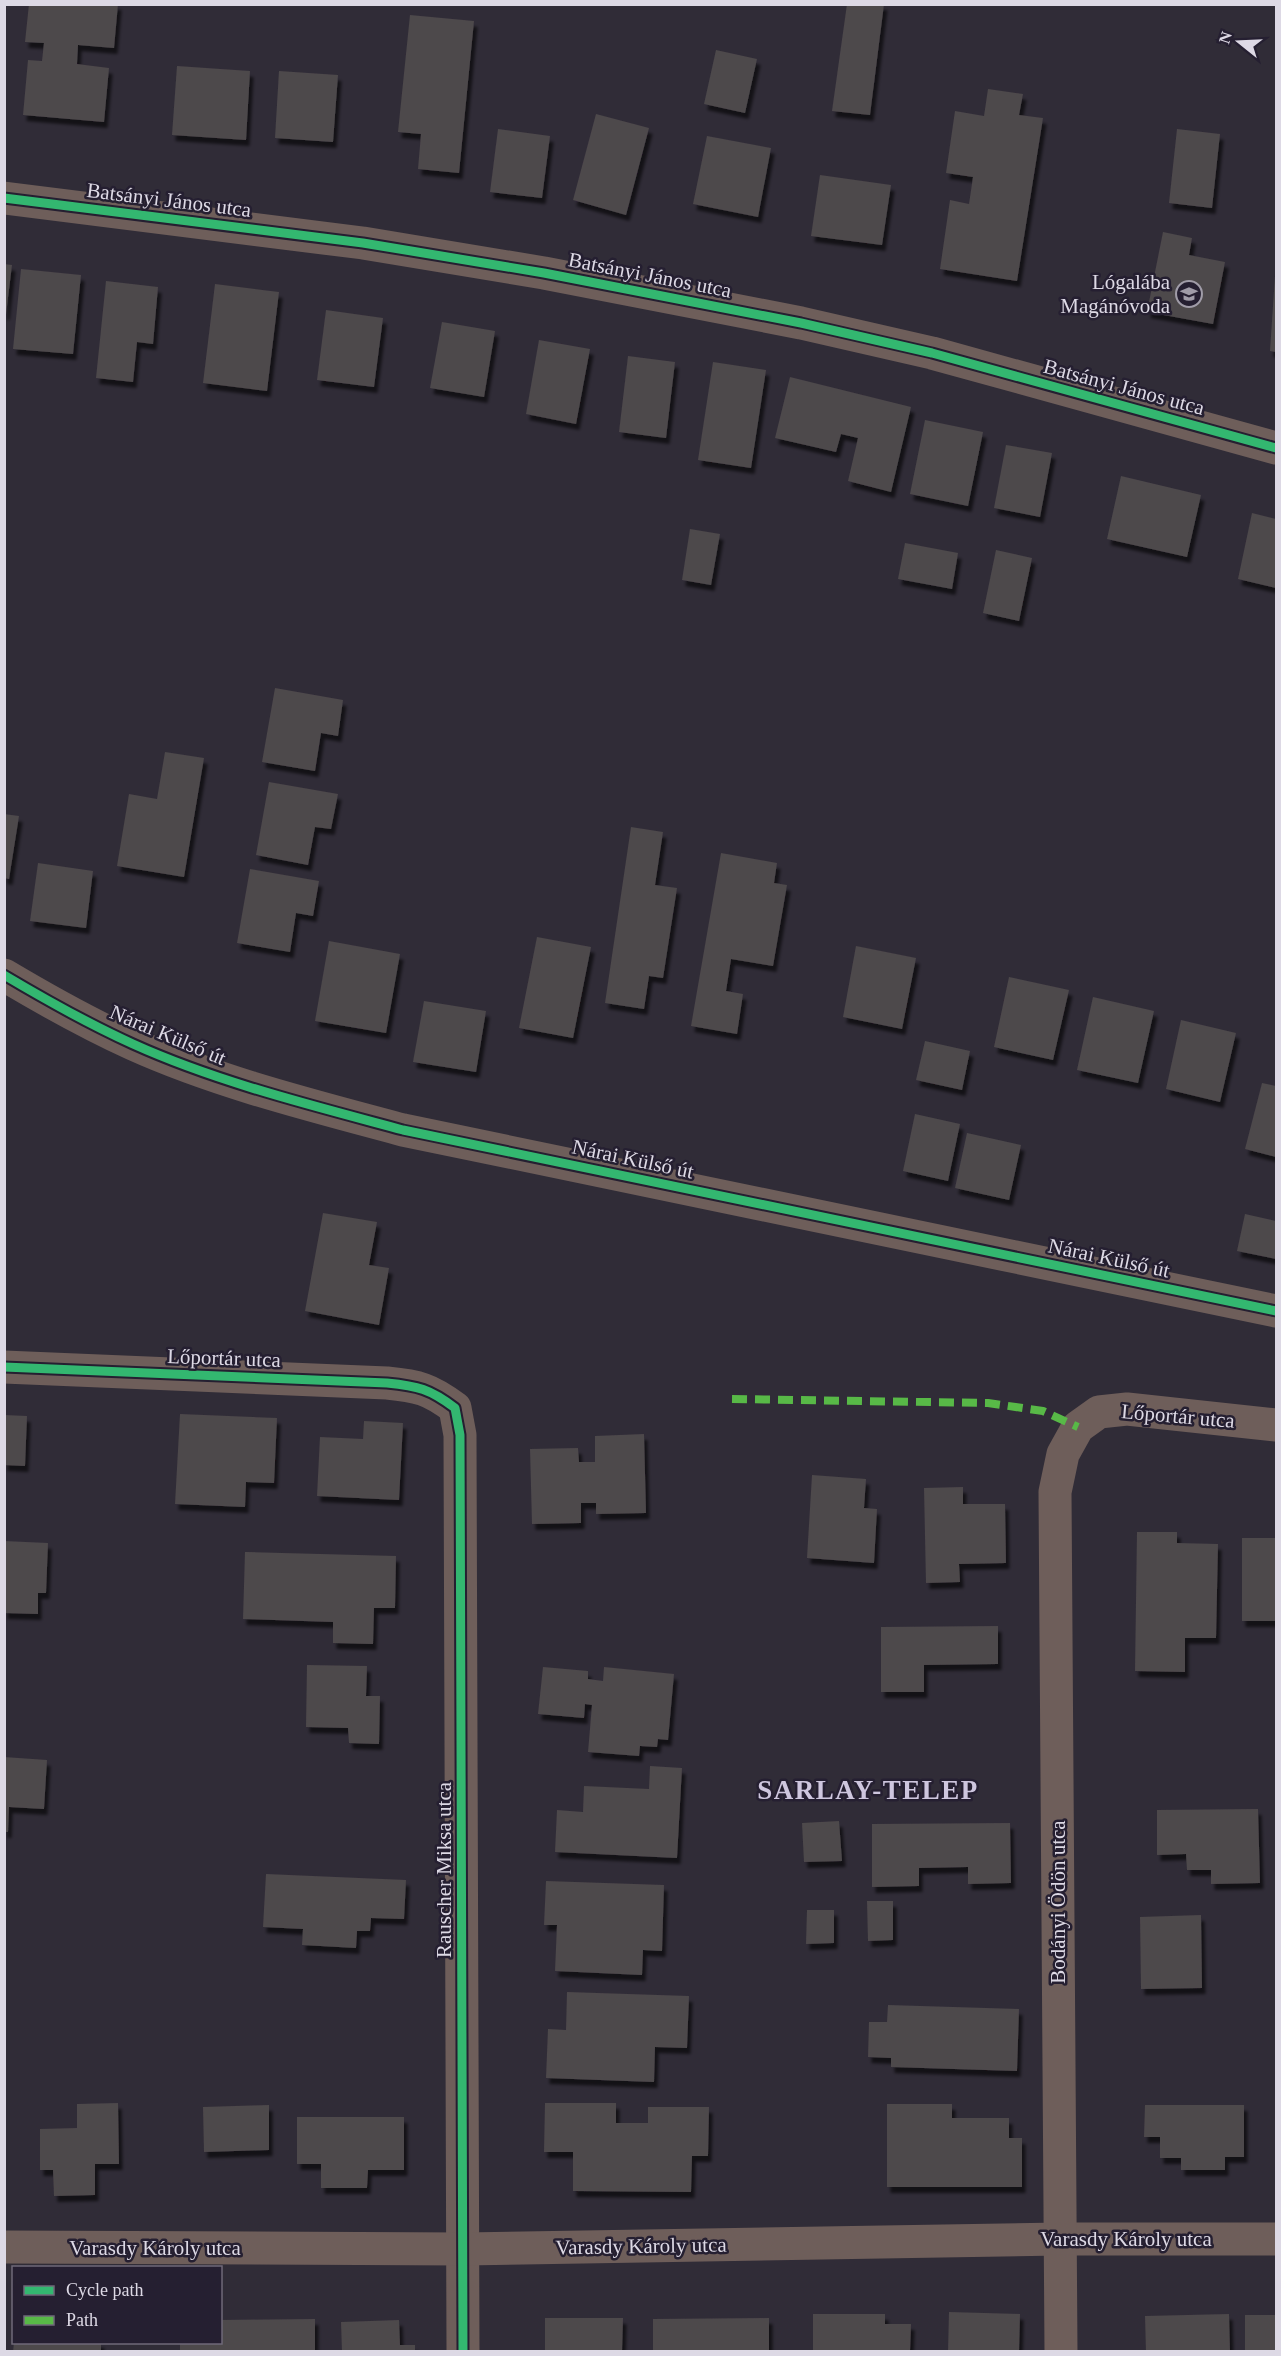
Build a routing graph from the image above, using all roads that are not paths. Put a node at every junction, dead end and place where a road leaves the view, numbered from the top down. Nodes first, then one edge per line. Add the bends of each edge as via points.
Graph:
1 (4, 198) edge
2 (1276, 448) edge
3 (4, 975) edge
4 (1276, 1311) edge
5 (4, 1367) edge
6 (439, 1396) joint
7 (1276, 1425) edge
8 (1063, 1454) joint
9 (1060, 2239) junction
10 (1276, 2239) edge
11 (4, 2247) edge
12 (464, 2249) junction
13 (463, 2352) edge
14 (1061, 2352) edge

1 - 2 street, Batsányi János utca via 363,243 766,316 932,353
3 - 4 street, Nárai Külső út via 145,1048 224,1078 403,1130
5 - 6 street, Lőportár utca via 387,1383 417,1386
6 - 12 street, Rauscher Miksa utca via 455,1408 460,1435
7 - 8 street, Lőportár utca via 1127,1409 1099,1412 1078,1426
8 - 9 street, Bodányi Ödön utca via 1055,1492
9 - 10 street, Varasdy Károly utca
9 - 12 street, Varasdy Károly utca
9 - 14 street, Bodányi Ödön utca
11 - 12 street, Varasdy Károly utca
12 - 13 street, Rauscher Miksa utca

